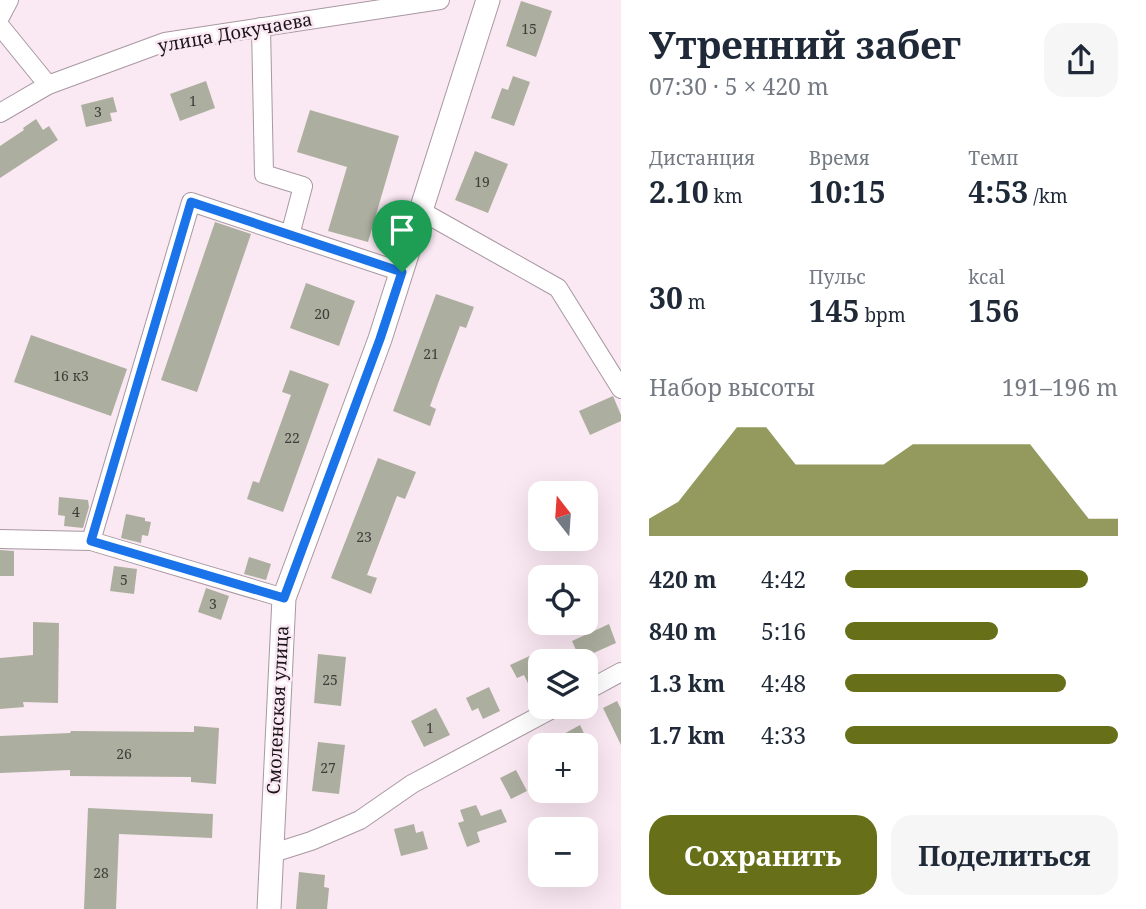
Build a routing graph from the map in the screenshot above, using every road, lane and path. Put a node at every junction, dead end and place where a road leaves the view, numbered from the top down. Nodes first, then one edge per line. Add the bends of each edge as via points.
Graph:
1 (9, 0) edge
2 (440, 0) edge
3 (488, 0) edge
4 (0, 17) edge
5 (0, 26) edge
6 (261, 27) junction
7 (48, 85) junction
8 (0, 113) edge
9 (421, 211) junction
10 (290, 235) junction
11 (402, 272) junction
12 (618, 378) edge
13 (0, 539) edge
14 (91, 541) junction
15 (284, 598) junction
16 (621, 672) edge
17 (598, 684) edge
18 (534, 719) edge
19 (270, 853) junction
20 (269, 909) edge

1 - 4 street
2 - 6 street, улица Докучаева
3 - 9 main road, Смоленская улица
5 - 7 street
6 - 7 street, улица Докучаева via 165,42
6 - 10 street via 264,174 303,186
7 - 8 street, улица Докучаева
9 - 11 main road, Смоленская улица
9 - 12 street via 558,288
10 - 11 street
10 - 14 street via 191,202
11 - 15 main road, Смоленская улица
13 - 14 street
14 - 15 street
15 - 19 main road, Смоленская улица
16 - 17 street
18 - 19 street via 412,785 360,820
19 - 20 main road, Смоленская улица

